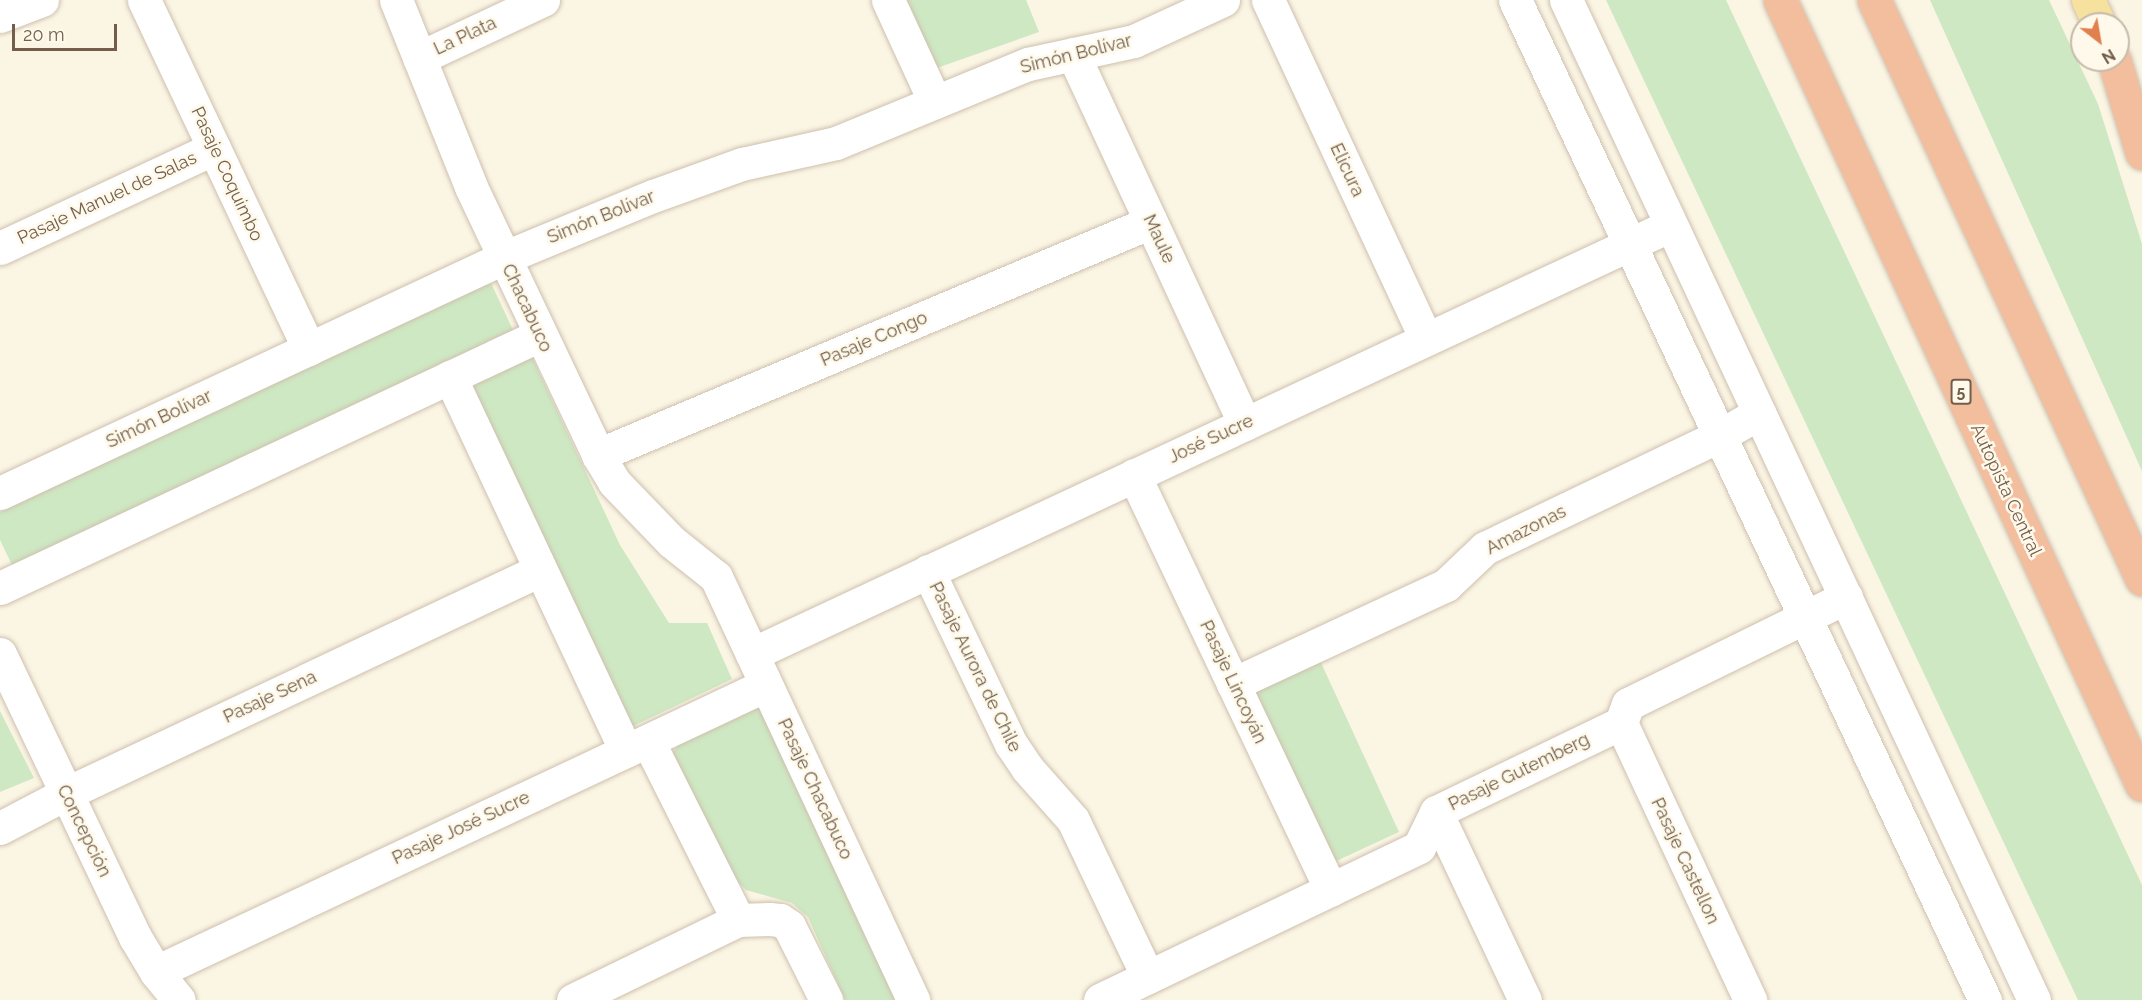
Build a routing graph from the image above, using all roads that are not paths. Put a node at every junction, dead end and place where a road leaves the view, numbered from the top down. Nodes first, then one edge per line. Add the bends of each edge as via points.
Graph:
1 (42, 0) edge
2 (144, 0) edge
3 (396, 0) edge
4 (543, 0) edge
5 (888, 0) edge
6 (1224, 0) edge
7 (1268, 0) edge
8 (1515, 0) edge
9 (1566, 0) edge
10 (1780, 0) edge
11 (1874, 0) edge
12 (0, 16) edge
13 (1073, 54) junction
14 (419, 58) junction
15 (2118, 72) edge
16 (934, 102) junction
17 (214, 148) junction
18 (2142, 153) edge
19 (1151, 222) junction
20 (1671, 225) junction
21 (1629, 244) junction
22 (0, 248) edge
23 (503, 258) junction
24 (540, 335) junction
25 (1426, 339) junction
26 (309, 348) junction
27 (450, 377) junction
28 (1759, 413) junction
29 (1245, 424) junction
30 (1721, 435) junction
31 (598, 455) junction
32 (1134, 475) junction
33 (0, 493) edge
34 (540, 570) junction
35 (928, 571) junction
36 (716, 578) joint
37 (2142, 579) edge
38 (0, 588) edge
39 (1846, 597) junction
40 (1806, 617) junction
41 (0, 654) edge
42 (752, 654) junction
43 (1233, 684) junction
44 (766, 685) junction
45 (1621, 723) junction
46 (637, 746) junction
47 (2142, 785) edge
48 (65, 794) junction
49 (1436, 812) junction
50 (0, 828) edge
51 (1331, 890) junction
52 (738, 920) junction
53 (156, 972) junction
54 (1148, 977) junction
55 (179, 1000) edge
56 (575, 1000) edge
57 (826, 1000) edge
58 (913, 1000) edge
59 (1100, 1000) edge
60 (1525, 1000) edge
61 (1749, 1000) edge
62 (1985, 1000) edge
63 (2034, 1000) edge

1 - 12 street
2 - 17 street, Pasaje Coquimbo
3 - 14 street, Chacabuco
4 - 14 street, La Plata
5 - 16 street
6 - 13 street, Simón Bolívar via 1134,40
7 - 25 street, Elicura
8 - 21 street
9 - 20 street
10 - 47 highway, Autopista Central / 5
11 - 37 highway
13 - 16 street, Simón Bolívar via 1028,64
13 - 19 street, Maule
14 - 23 street, Chacabuco
15 - 18 highway
16 - 23 street, Simón Bolívar via 836,142 742,164 685,184
17 - 22 street, Pasaje Manuel de Salas
17 - 26 street, Pasaje Coquimbo
19 - 29 street, Maule
19 - 31 street, Pasaje Congo
20 - 21 street, José Sucre
20 - 28 street
21 - 25 street, José Sucre
21 - 30 street
23 - 24 street, Chacabuco
23 - 26 street, Simón Bolívar
24 - 27 street
24 - 31 street, Chacabuco
25 - 29 street, José Sucre
26 - 33 street, Simón Bolívar
27 - 34 street
27 - 38 street
28 - 30 street, Amazonas
28 - 39 street
29 - 32 street, José Sucre
30 - 40 street
30 - 43 street, Amazonas via 1485,548 1446,585
31 - 36 street, Chacabuco via 614,482 672,542
32 - 35 street, José Sucre
32 - 43 street, Pasaje Lincoyán
34 - 46 street
34 - 48 street, Pasaje Sena
35 - 42 street, José Sucre
35 - 54 street, Pasaje Aurora de Chile via 1011,744 1072,820
36 - 42 street, Pasaje Chacabuco
39 - 40 street
39 - 63 street
40 - 45 street via 1628,704
40 - 62 street
41 - 48 street, Concepción
42 - 44 street, Pasaje Chacabuco
43 - 51 street, Pasaje Lincoyán
44 - 46 street, Pasaje José Sucre
44 - 58 street, Pasaje Chacabuco
45 - 49 street, Pasaje Gutemberg
45 - 61 street, Pasaje Castellon
46 - 52 street
46 - 53 street, Pasaje José Sucre
48 - 50 street, Pasaje Sena
48 - 53 street, Concepción
49 - 51 street, Pasaje Gutemberg via 1419,847
49 - 60 street
51 - 54 street, Pasaje Gutemberg
52 - 56 street
52 - 57 street via 780,920 789,926
53 - 55 street, Concepción
54 - 59 street, Pasaje Gutemberg

